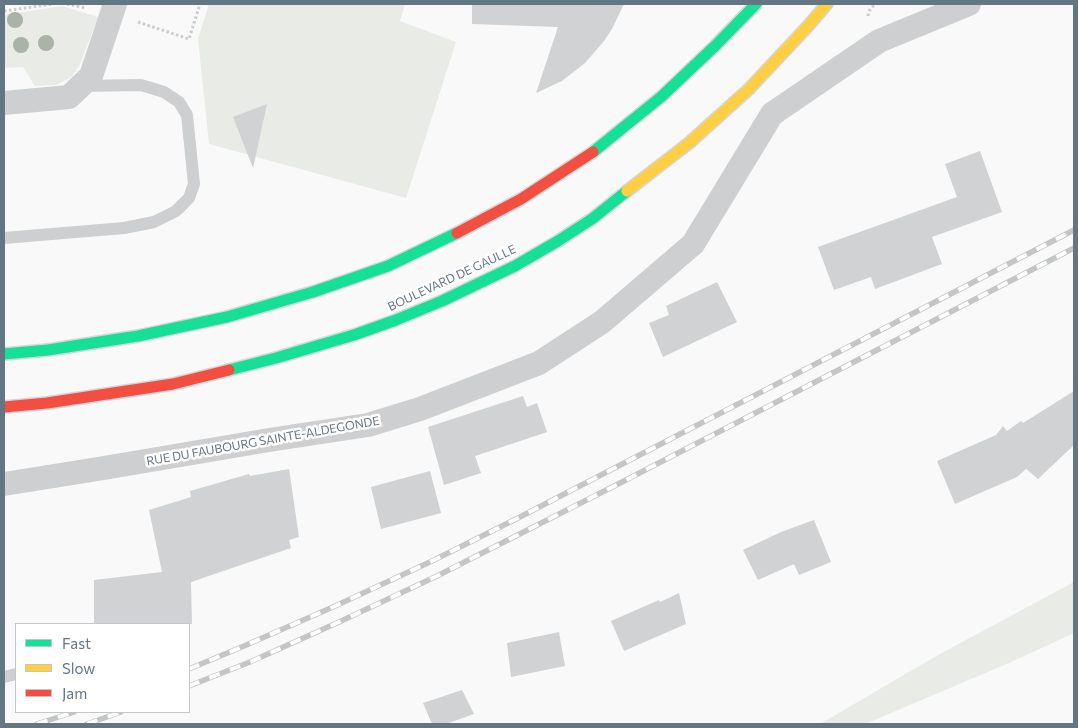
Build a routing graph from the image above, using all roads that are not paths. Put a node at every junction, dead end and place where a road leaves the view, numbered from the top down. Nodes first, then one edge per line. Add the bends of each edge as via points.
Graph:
1 (756, 4) edge
2 (827, 4) edge
3 (969, 4) edge
4 (114, 9) edge
5 (81, 86) junction
6 (4, 103) edge
7 (4, 238) edge
8 (4, 354) edge
9 (4, 408) edge
10 (4, 484) edge

1 - 8 main road via 716,46 597,149 521,199 447,239 388,266 227,317 129,337
2 - 9 main road, BOULEVARD DE GAULLE via 749,89 689,143 592,219 516,266 396,320 276,358 173,384
3 - 10 street, RUE DU FAUBOURG SAINTE-ALDEGONDE via 879,42 772,114 693,244 602,322 539,363 420,409 368,425
4 - 5 street via 91,76
5 - 6 street via 70,97
5 - 7 lane via 141,85 164,92 179,102 187,115 194,184 189,198 176,211 154,222 124,228

